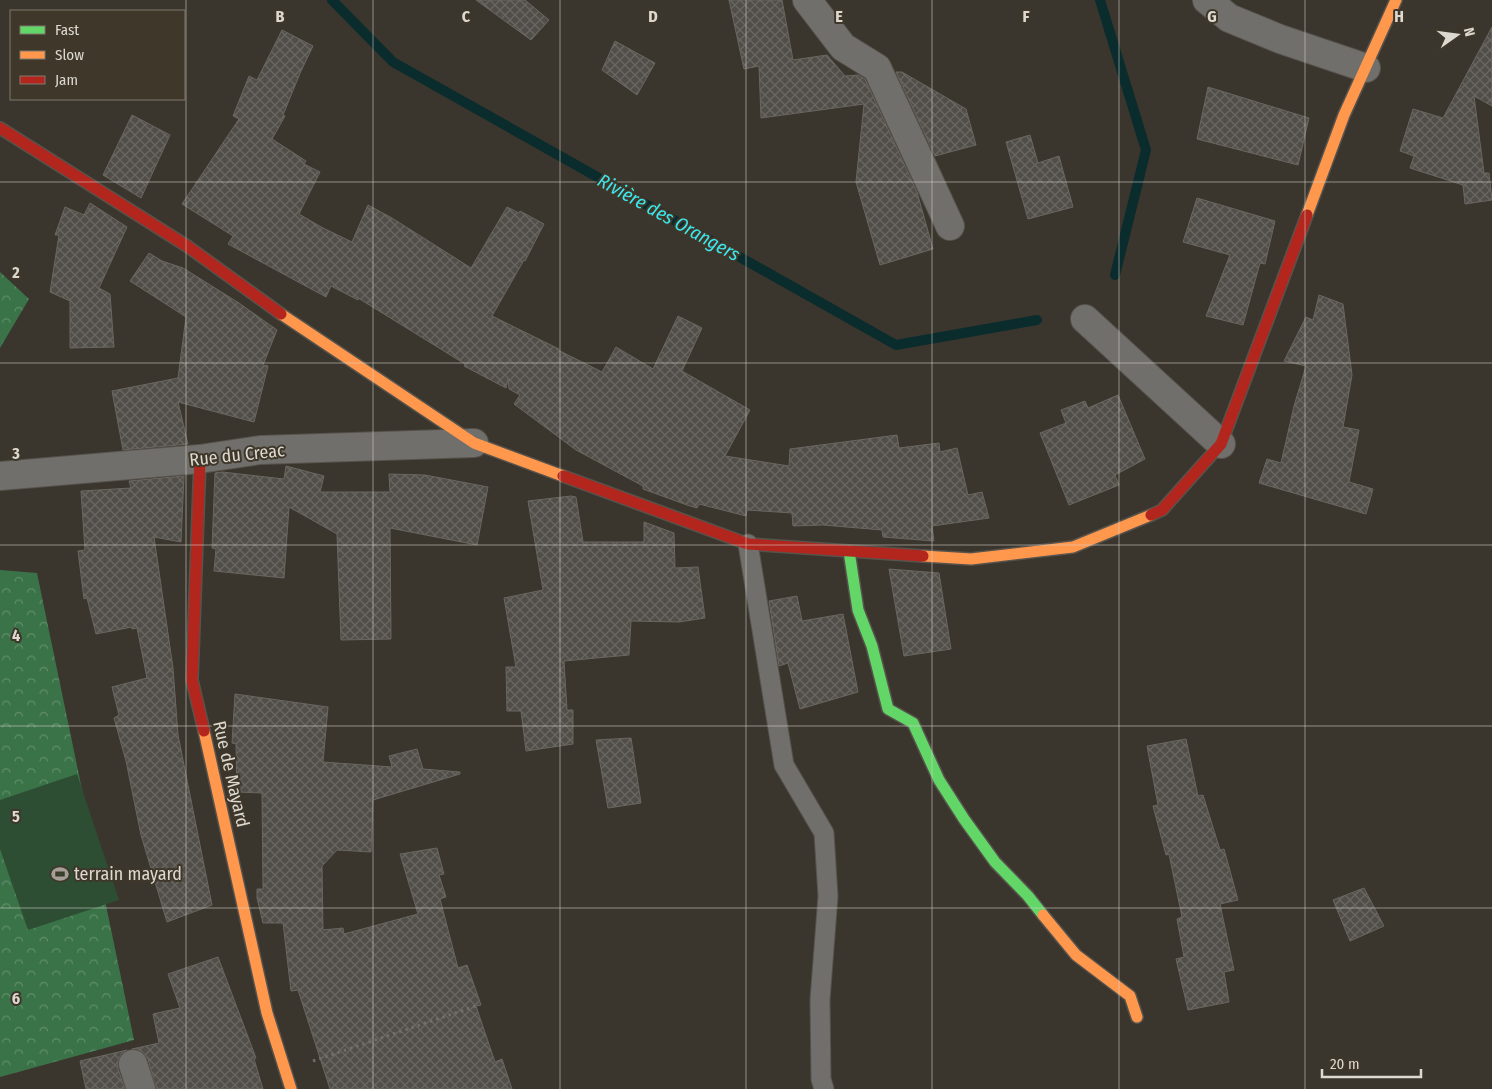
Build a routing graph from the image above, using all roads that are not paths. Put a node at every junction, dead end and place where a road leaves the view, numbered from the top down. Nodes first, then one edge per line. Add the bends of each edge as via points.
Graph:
1 (807, 0) edge
2 (1207, 0) edge
3 (1396, 0) edge
4 (1366, 68) junction
5 (0, 128) edge
6 (950, 226) dead end
7 (1085, 318) dead end
8 (474, 443) junction
9 (1221, 444) junction
10 (200, 459) junction
11 (0, 476) edge
12 (748, 544) junction
13 (849, 551) junction
14 (1137, 1017) dead end
15 (291, 1089) edge
16 (824, 1089) edge

1 - 6 street via 843,47 877,68
2 - 4 street via 1229,18
3 - 4 street
4 - 9 street via 1340,124
5 - 8 street via 186,246
7 - 9 street
8 - 10 street, Rue du Creac via 260,450
8 - 12 street
9 - 13 street via 1162,510 1073,547 971,559
10 - 11 street, Rue du Creac
10 - 15 street, Rue de Mayard via 192,680 267,1013
12 - 13 street
12 - 16 lane via 784,766 824,833 828,896 820,1000 821,1079
13 - 14 street via 858,610 872,646 888,709 913,722 939,780 995,862 1076,954 1130,996

